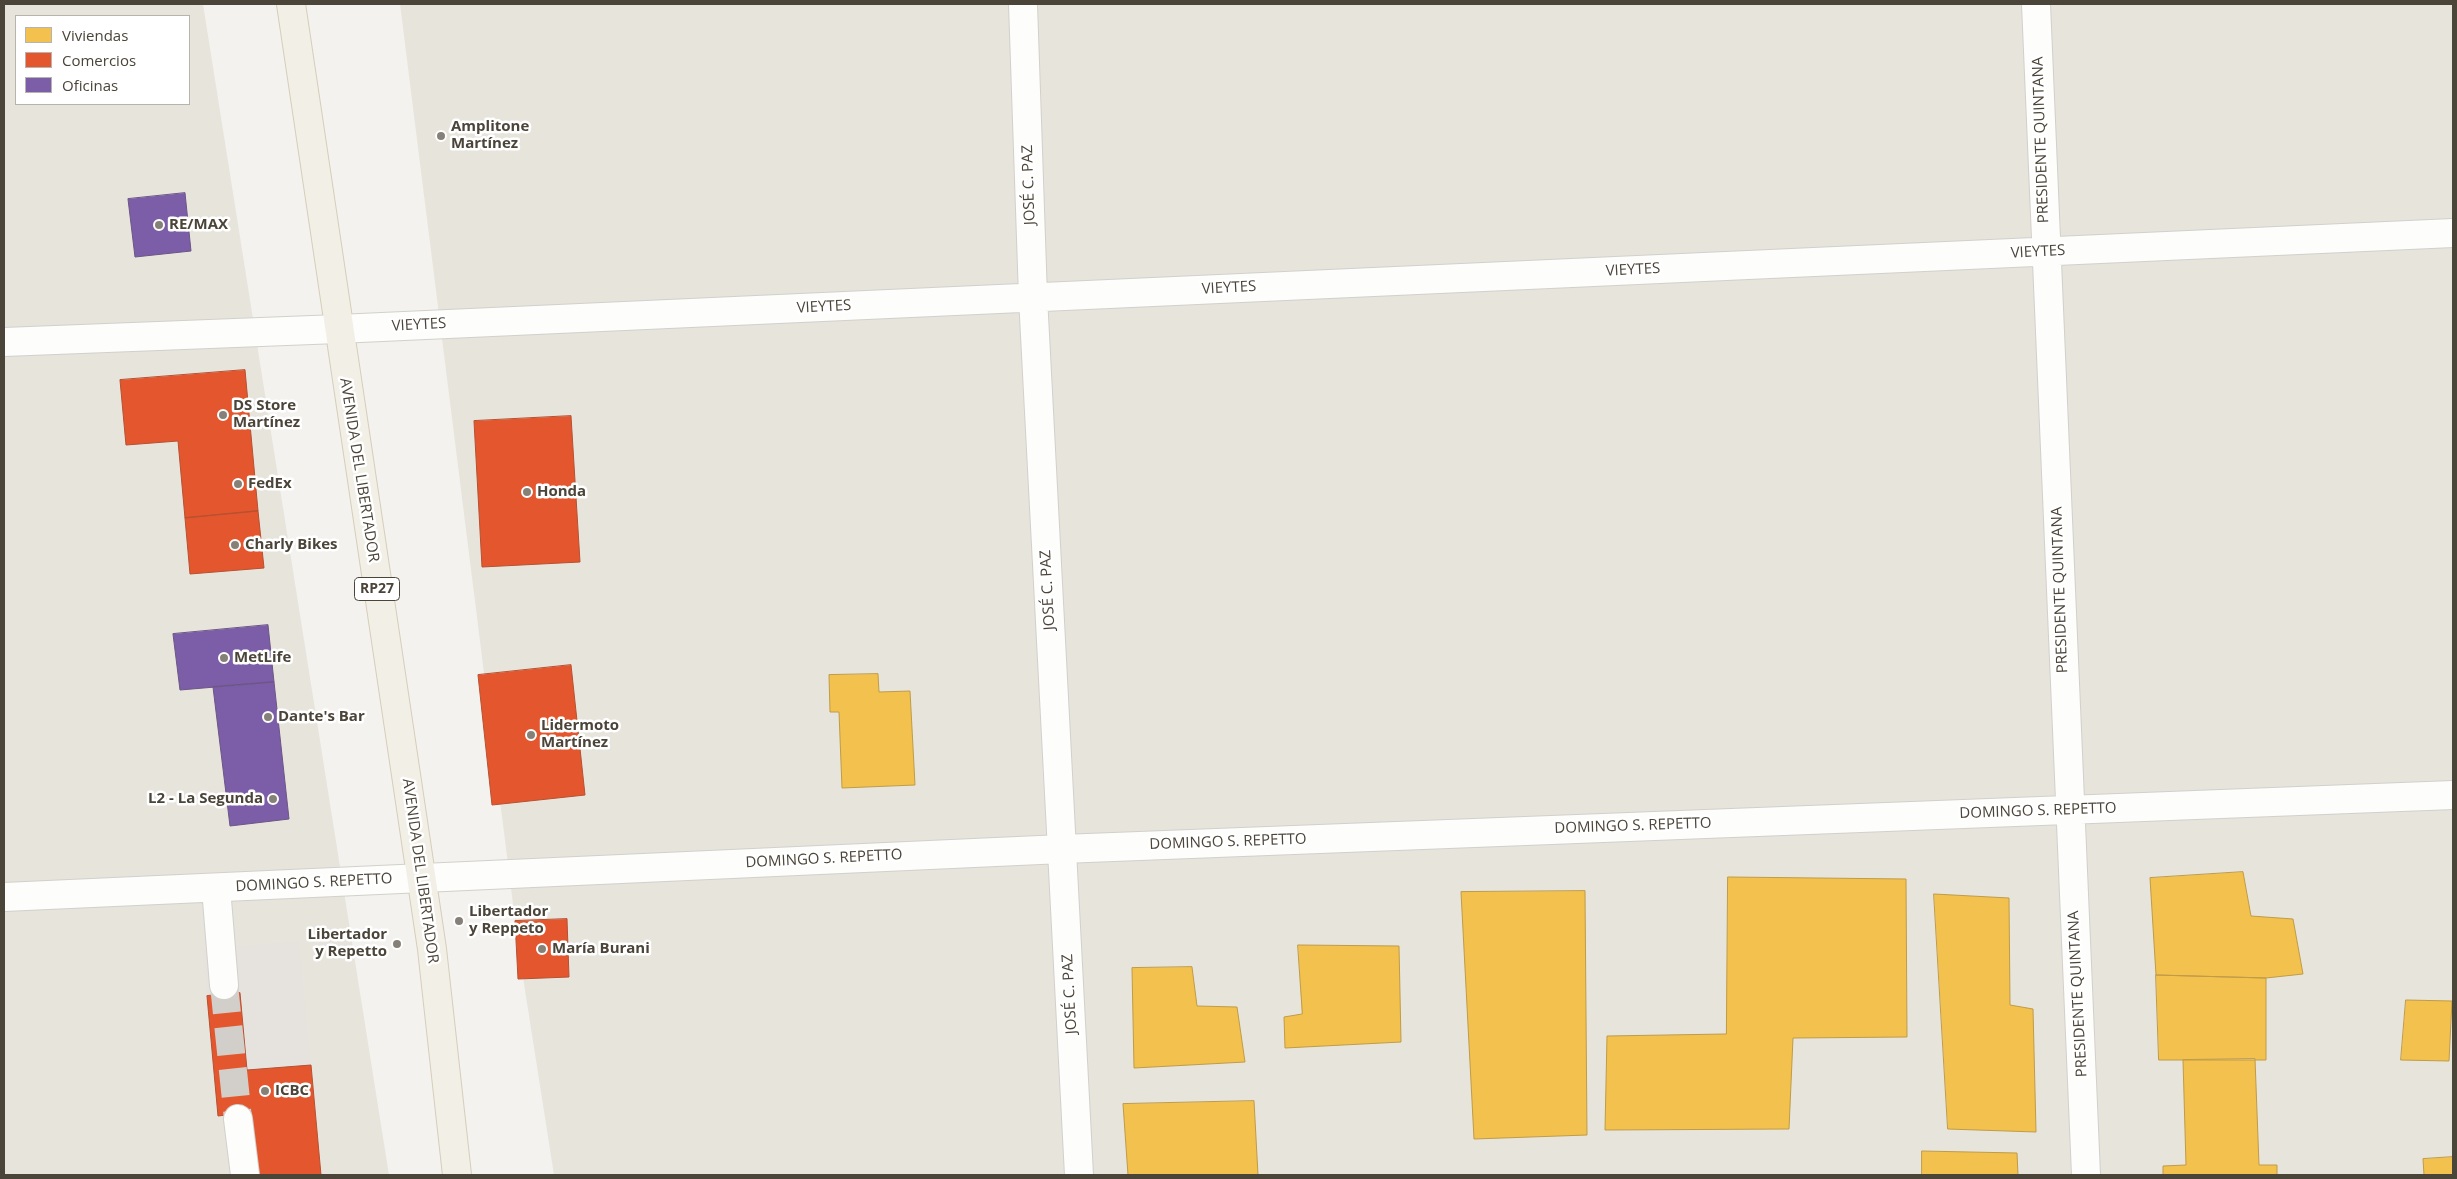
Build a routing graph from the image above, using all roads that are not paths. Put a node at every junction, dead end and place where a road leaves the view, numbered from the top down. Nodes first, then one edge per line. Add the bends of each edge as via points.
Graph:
1 (290, 4) edge
2 (1023, 4) edge
3 (2036, 4) edge
4 (2453, 233) edge
5 (2046, 251) junction
6 (1033, 297) junction
7 (338, 329) junction
8 (4, 342) edge
9 (2453, 795) edge
10 (2069, 810) junction
11 (1062, 848) junction
12 (421, 878) junction
13 (216, 888) junction
14 (4, 897) edge
15 (224, 985) tunnel mouth
16 (238, 1119) tunnel mouth
17 (245, 1175) edge
18 (457, 1175) edge
19 (1080, 1175) edge
20 (2086, 1175) edge

1 - 7 main road, AVENIDA DEL LIBERTADOR / RP27
2 - 6 street, JOSÉ C. PAZ
3 - 5 street, PRESIDENTE QUINTANA
4 - 5 street, VIEYTES
5 - 6 street, VIEYTES
5 - 10 street, PRESIDENTE QUINTANA
6 - 7 street, VIEYTES
6 - 11 street, JOSÉ C. PAZ
7 - 8 street, VIEYTES
7 - 12 main road, AVENIDA DEL LIBERTADOR / RP27
9 - 10 street, DOMINGO S. REPETTO
10 - 11 street, DOMINGO S. REPETTO
10 - 20 street, PRESIDENTE QUINTANA
11 - 12 street, DOMINGO S. REPETTO
11 - 19 street, JOSÉ C. PAZ
12 - 13 street, DOMINGO S. REPETTO
12 - 18 main road, AVENIDA DEL LIBERTADOR / RP27
13 - 14 street, DOMINGO S. REPETTO
13 - 15 street
16 - 17 street

